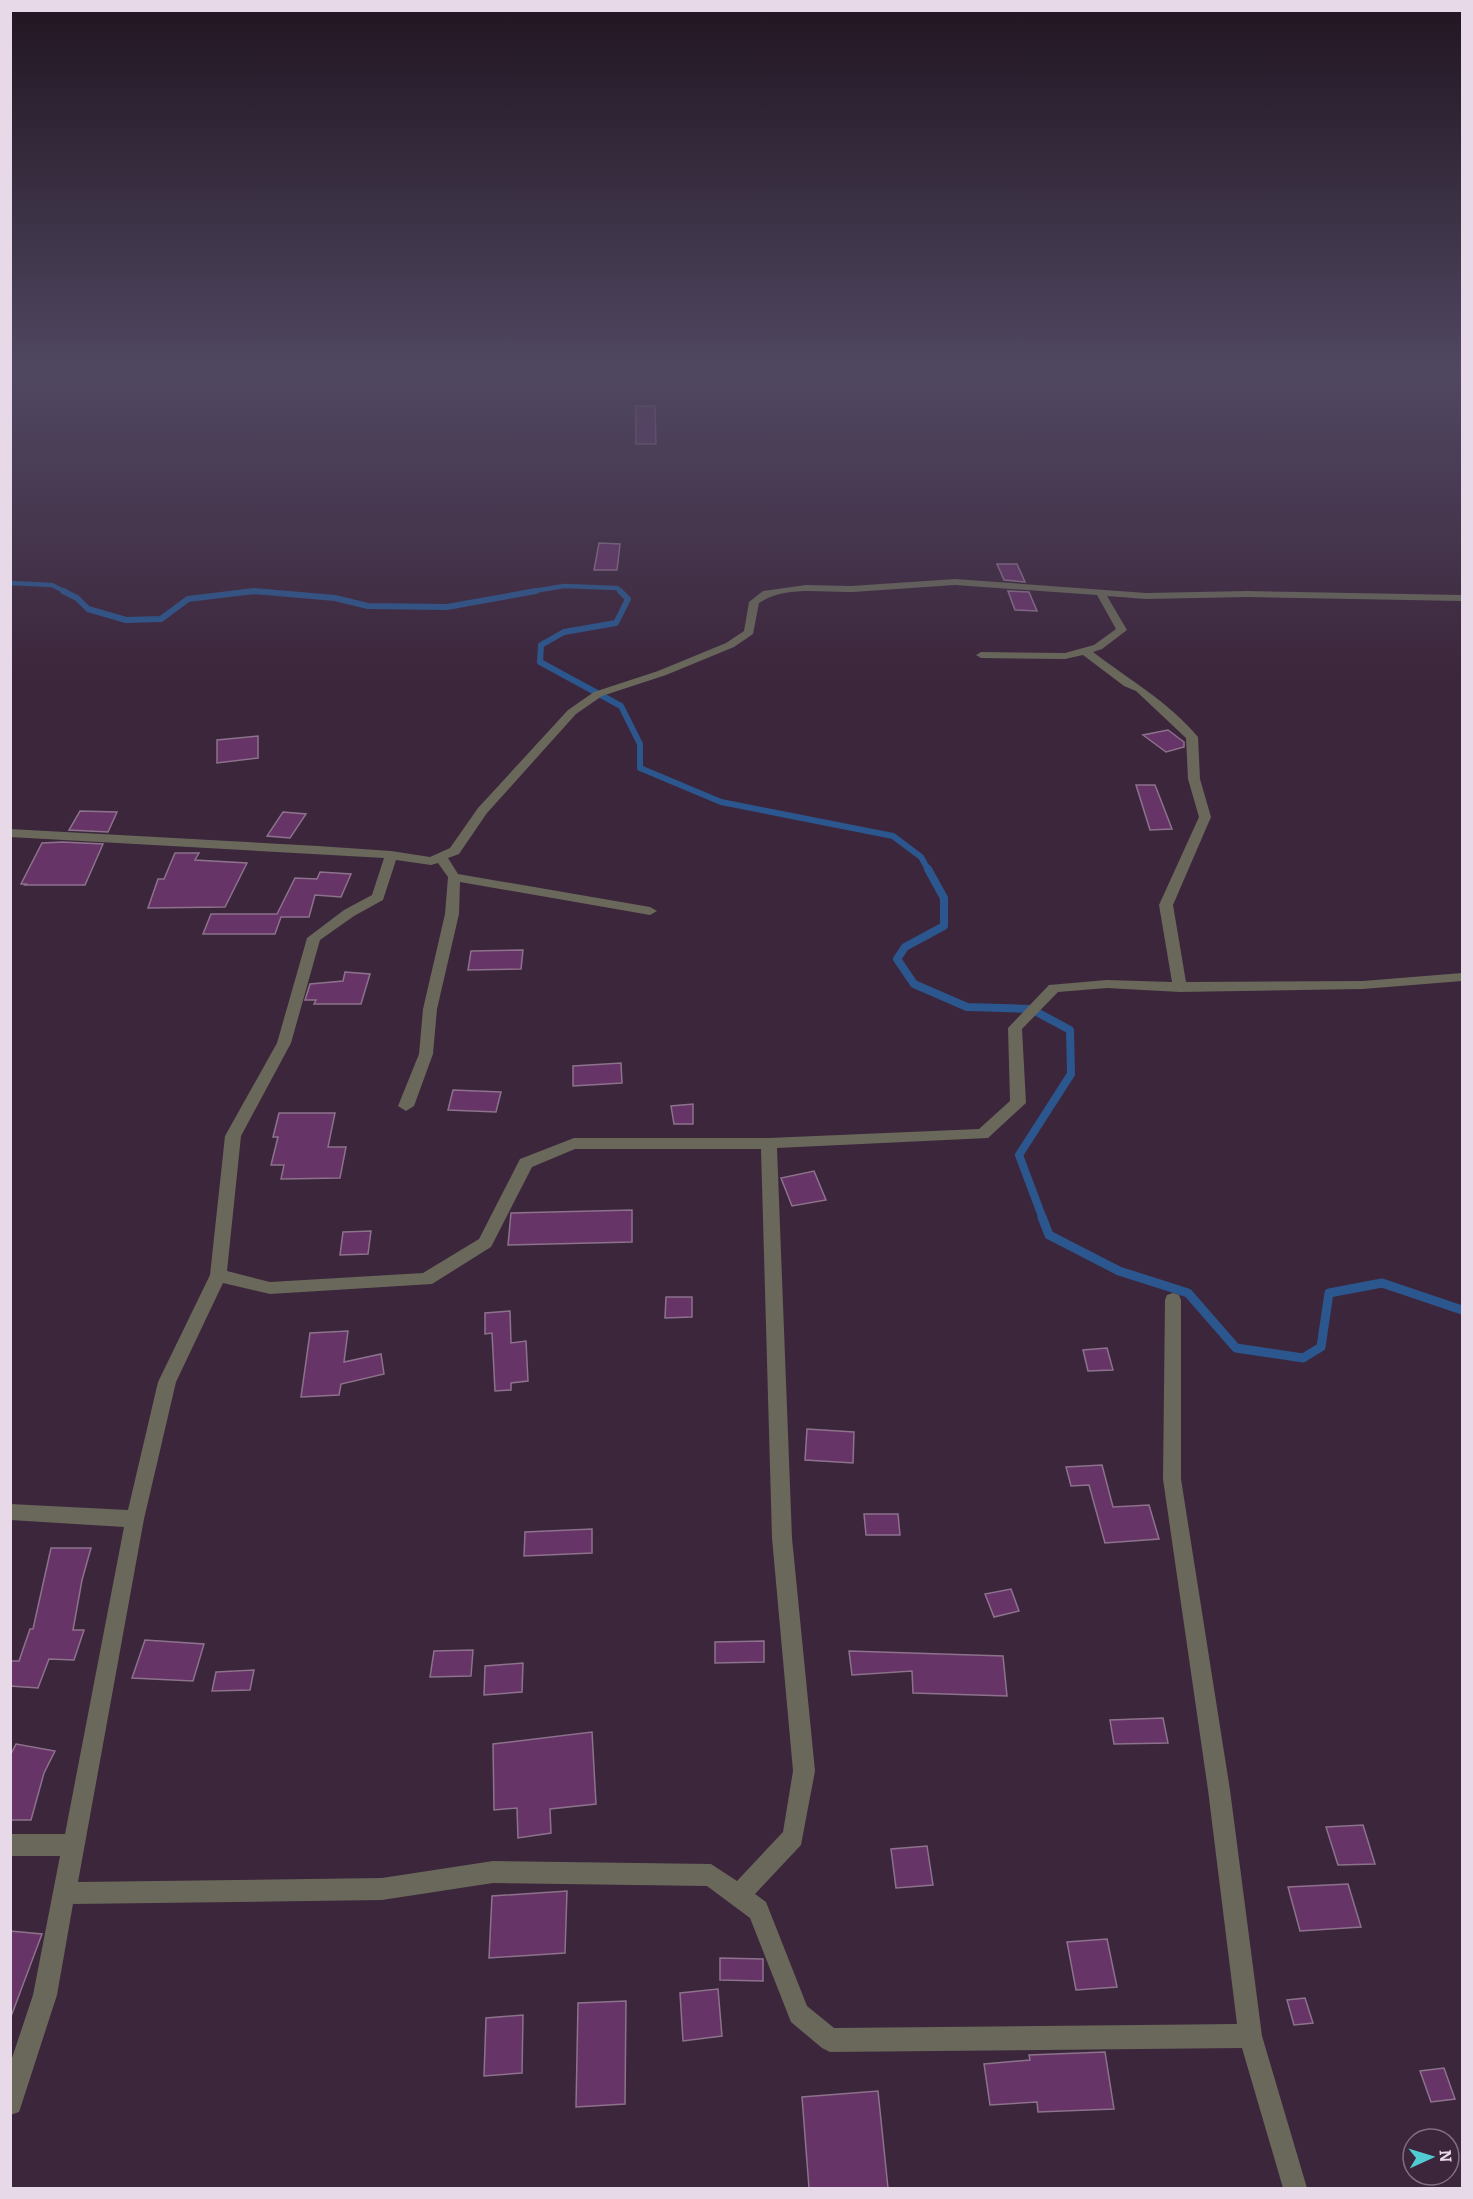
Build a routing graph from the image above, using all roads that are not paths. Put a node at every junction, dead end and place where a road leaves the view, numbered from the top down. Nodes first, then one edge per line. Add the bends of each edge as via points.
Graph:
1 (1101, 594) junction
2 (1462, 598) edge
3 (1085, 651) junction
4 (981, 655) dead end
5 (10, 833) edge
6 (392, 855) junction
7 (441, 857) junction
8 (454, 877) junction
9 (650, 911) dead end
10 (1462, 977) edge
11 (1180, 987) junction
12 (406, 1106) dead end
13 (769, 1143) junction
14 (218, 1275) junction
15 (1173, 1300) dead end
16 (10, 1512) edge
17 (135, 1520) junction
18 (10, 1845) edge
19 (74, 1845) junction
20 (65, 1893) junction
21 (739, 1895) junction
22 (1250, 2036) junction
23 (10, 2103) edge
24 (1295, 2188) edge

1 - 2 street
1 - 3 street via 1122,630
1 - 7 street via 955,582 767,593 754,602 749,632 730,645 598,694 572,712 482,811 455,851
3 - 4 street via 1065,656
3 - 11 street via 1146,694 1192,737 1194,779 1205,817 1166,905
5 - 6 street
6 - 7 street via 431,861
6 - 14 street via 378,897 314,938 284,1043 233,1136
7 - 8 street
8 - 9 street
8 - 12 street via 452,914 430,1009 426,1054
10 - 11 street via 1363,985
11 - 13 street via 1107,984 1054,988 1015,1028 1018,1103 983,1134
13 - 14 street via 574,1144 526,1163 485,1243 426,1279 270,1288
13 - 21 street via 782,1538 804,1771 793,1837
14 - 17 street via 167,1382
15 - 22 street via 1172,1479 1219,1790
16 - 17 street
17 - 19 street
18 - 19 street
19 - 20 street
20 - 21 street via 382,1889 493,1872 711,1875
20 - 23 street via 45,1995
21 - 22 street via 758,1910 799,2014 830,2040
22 - 24 street

